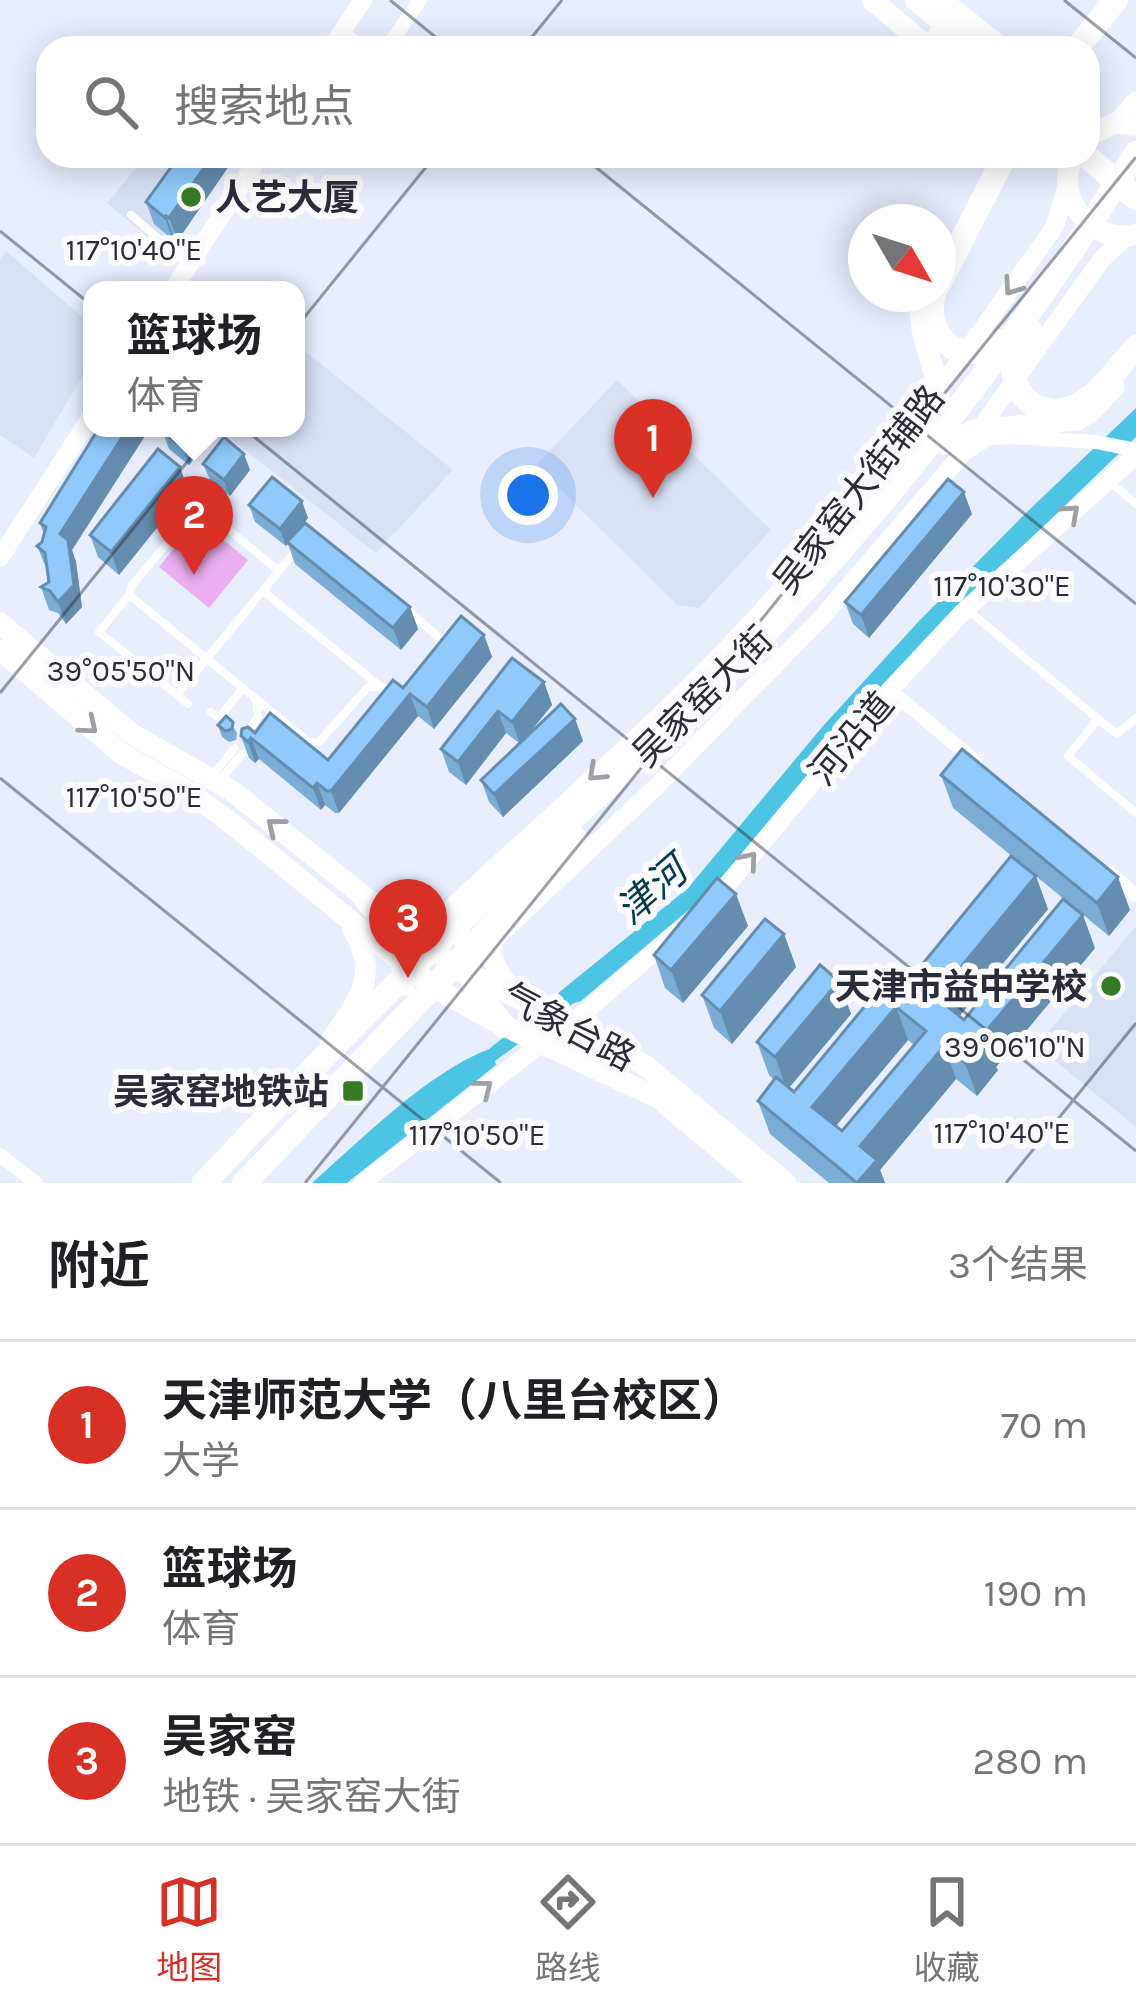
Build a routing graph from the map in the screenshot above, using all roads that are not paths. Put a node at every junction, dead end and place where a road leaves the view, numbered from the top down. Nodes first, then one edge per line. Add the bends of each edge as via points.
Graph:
1 (363, 0) edge
2 (420, 0) edge
3 (872, 0) edge
4 (896, 0) edge
5 (917, 0) edge
6 (941, 0) edge
7 (1104, 0) edge
8 (1116, 0) edge
9 (339, 36) edge
10 (395, 36) edge
11 (930, 36) edge
12 (934, 36) edge
13 (962, 36) edge
14 (987, 36) edge
15 (1076, 36) edge
16 (1087, 36) edge
17 (1136, 100) edge
18 (1125, 124) edge
19 (1136, 153) edge
20 (1100, 155) edge
21 (1100, 160) edge
22 (251, 168) edge
23 (988, 168) edge
24 (999, 168) edge
25 (1061, 168) edge
26 (1075, 168) edge
27 (1136, 180) edge
28 (1067, 185) junction
29 (1136, 198) edge
30 (131, 215) dead end
31 (1055, 226) junction
32 (956, 227) edge
33 (1132, 237) edge
34 (956, 251) edge
35 (1102, 259) junction
36 (189, 265) junction
37 (179, 281) edge
38 (921, 312) edge
39 (932, 312) edge
40 (1024, 328) junction
41 (1136, 347) edge
42 (1136, 362) edge
43 (83, 430) edge
44 (943, 450) junction
45 (1136, 452) edge
46 (1108, 480) junction
47 (1136, 504) edge
48 (306, 538) edge
49 (0, 558) edge
50 (279, 571) junction
51 (263, 591) junction
52 (129, 595) junction
53 (401, 604) edge
54 (966, 609) junction
55 (0, 623) edge
56 (0, 650) edge
57 (437, 652) edge
58 (206, 660) junction
59 (242, 688) junction
60 (382, 688) junction
61 (402, 688) edge
62 (890, 690) junction
63 (177, 695) junction
64 (255, 699) junction
65 (188, 704) dead end
66 (211, 712) dead end
67 (1136, 718) edge
68 (1097, 719) junction
69 (285, 723) junction
70 (238, 751) edge
71 (996, 778) edge
72 (214, 779) junction
73 (620, 786) junction
74 (1136, 812) edge
75 (1101, 866) edge
76 (1136, 895) edge
77 (366, 900) junction
78 (703, 911) edge
79 (342, 915) junction
80 (686, 925) edge
81 (394, 937) junction
82 (457, 954) junction
83 (406, 970) junction
84 (433, 985) junction
85 (522, 1000) junction
86 (566, 1022) junction
87 (504, 1026) junction
88 (379, 1041) junction
89 (538, 1043) junction
90 (314, 1067) junction
91 (0, 1155) edge
92 (36, 1183) edge
93 (204, 1183) edge
94 (244, 1183) edge
95 (362, 1183) edge
96 (760, 1183) edge
97 (786, 1183) edge

1 - 9 street
2 - 10 street
3 - 11 main road
4 - 12 highway
5 - 13 highway
6 - 14 main road
7 - 15 main road
8 - 16 highway
17 - 18 street
19 - 40 highway, 吴家窑大街
20 - 27 highway
21 - 29 highway
22 - 36 street
23 - 32 main road
24 - 34 highway
25 - 28 main road
26 - 28 main road
27 - 40 highway, 吴家窑大街
28 - 31 street, 吴家窑大街辅路
28 - 33 main road via 1093,227
30 - 36 lane
31 - 35 street
31 -> 82 street, 吴家窑大街辅路 via 837,525 702,674 454,904
33 - 35 street, 吴家窑大街辅路
35 - 44 street, 吴家窑大街辅路
36 - 37 street
38 - 44 main road
39 - 40 highway via 939,335 961,351 985,352
40 - 41 highway via 1014,376 1022,396 1046,410 1086,400
40 - 44 highway, 吴家窑大街
42 - 44 main road via 1077,420 974,430
43 - 49 street
44 - 45 street via 1012,436
44 - 73 highway, 吴家窑大街 via 785,632
44 - 82 street, 吴家窑大街辅路 via 823,616 764,679
45 - 46 street, 河沿道
46 - 47 lane
54 -> 46 street, 河沿道
48 - 50 lane
50 - 51 lane
50 - 52 lane via 196,509
51 - 58 lane
51 - 60 lane
52 - 58 lane
52 - 63 lane via 99,632
53 - 57 lane via 440,639
54 - 62 street, 河沿道
54 - 68 lane
55 - 72 main road, 气象台路 via 133,735
56 -> 79 main road, 气象台路 via 122,754 212,809
58 - 59 lane
58 - 63 lane
59 - 64 lane
59 - 66 lane via 219,718
60 - 61 lane
60 - 69 lane via 362,692 319,742
62 - 71 street
78 -> 62 street, 河沿道
63 - 65 lane
64 - 69 lane
64 - 69 lane via 248,740 268,724
67 - 68 lane via 1117,734
68 - 74 lane via 1067,756
70 - 72 lane
77 -> 72 main road, 气象台路
73 - 82 highway, 吴家窑大街
73 - 82 highway, 吴家窑大街 via 548,843
75 - 76 street
77 - 81 highway
77 - 82 main road, 气象台路
79 - 81 main road
79 - 83 main road, 气象台路
79 - 90 main road via 363,946 366,979
80 - 86 street
81 - 82 main road
81 - 83 highway
82 - 83 highway, 吴家窑大街
82 - 84 highway, 吴家窑大街
82 - 85 main road, 气象台路
82 - 85 main road via 497,971
82 - 87 highway
83 - 84 main road, 气象台路
83 - 88 highway
83 - 90 highway, 吴家窑大街
84 - 87 main road, 气象台路
84 - 88 highway, 吴家窑大街
85 - 86 main road, 气象台路
86 - 97 main road, 气象台路 via 646,1066
87 - 89 main road, 气象台路
88 - 94 highway, 吴家窑大街
95 -> 89 street
89 - 96 main road, 气象台路 via 658,1098
90 - 93 highway, 吴家窑大街
91 - 92 street

